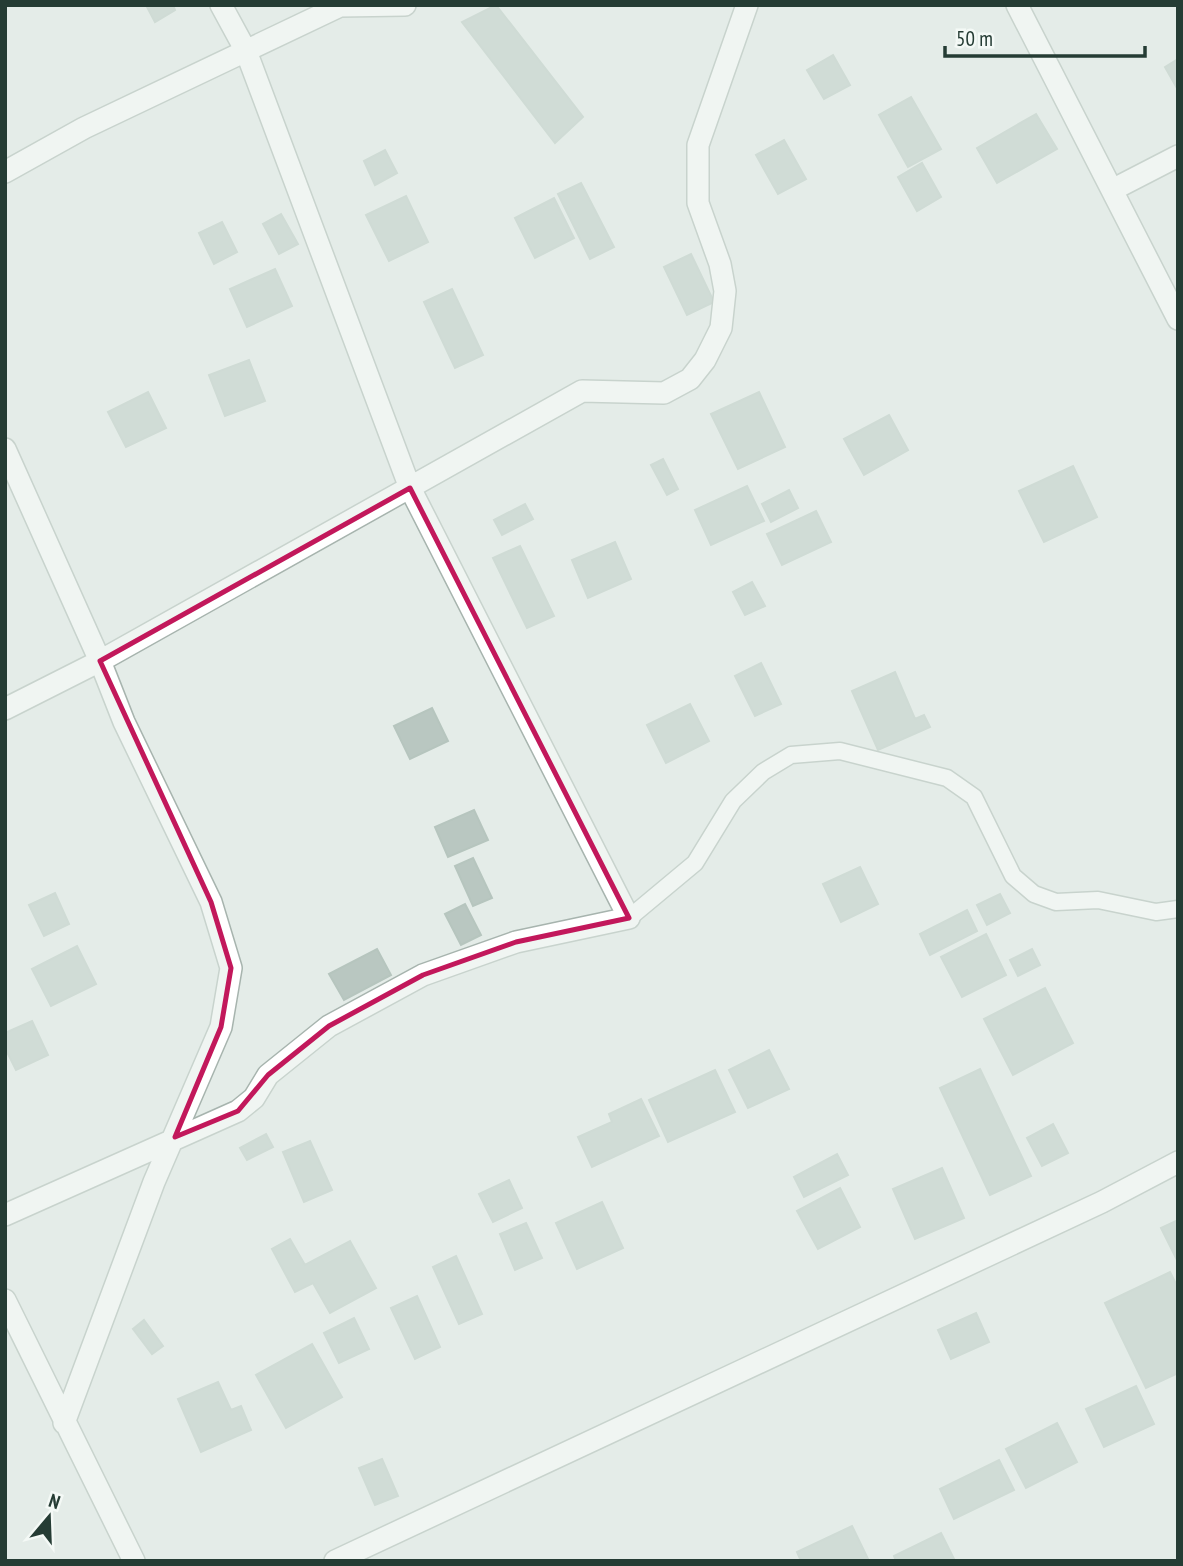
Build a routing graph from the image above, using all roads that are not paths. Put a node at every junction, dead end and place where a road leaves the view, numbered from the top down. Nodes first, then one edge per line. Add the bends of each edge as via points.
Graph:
1 (221, 5) edge
2 (405, 5) edge
3 (747, 5) edge
4 (1017, 5) edge
5 (246, 51) junction
6 (1178, 156) edge
7 (5, 172) edge
8 (1114, 190) junction
9 (1178, 319) edge
10 (5, 449) edge
11 (410, 488) junction
12 (100, 661) junction
13 (5, 709) edge
14 (1178, 909) edge
15 (629, 918) junction
16 (175, 1137) junction
17 (1178, 1162) edge
18 (5, 1215) edge
19 (5, 1300) edge
20 (64, 1423) junction
21 (134, 1561) edge
22 (335, 1561) edge

1 - 5 street
2 - 5 street via 340,6
3 - 11 street via 698,145 698,203 725,291 721,328 705,360 690,379 664,393 583,391
4 - 8 street
5 - 7 street via 84,128
5 - 11 street
6 - 8 street
8 - 9 street
10 - 12 street
11 - 12 street
11 - 15 street
12 - 13 street
12 - 16 street via 139,756 211,902 231,968 221,1027
14 - 15 lane via 1156,912 1098,900 1056,902 1034,894 1013,876 974,797 947,778 840,751 791,755 763,772 733,801 695,863
15 - 16 street via 516,942 423,975 329,1026 268,1075 254,1098 238,1111
16 - 18 street
16 - 20 street
17 - 22 street via 1102,1202
19 - 20 street
20 - 21 street

